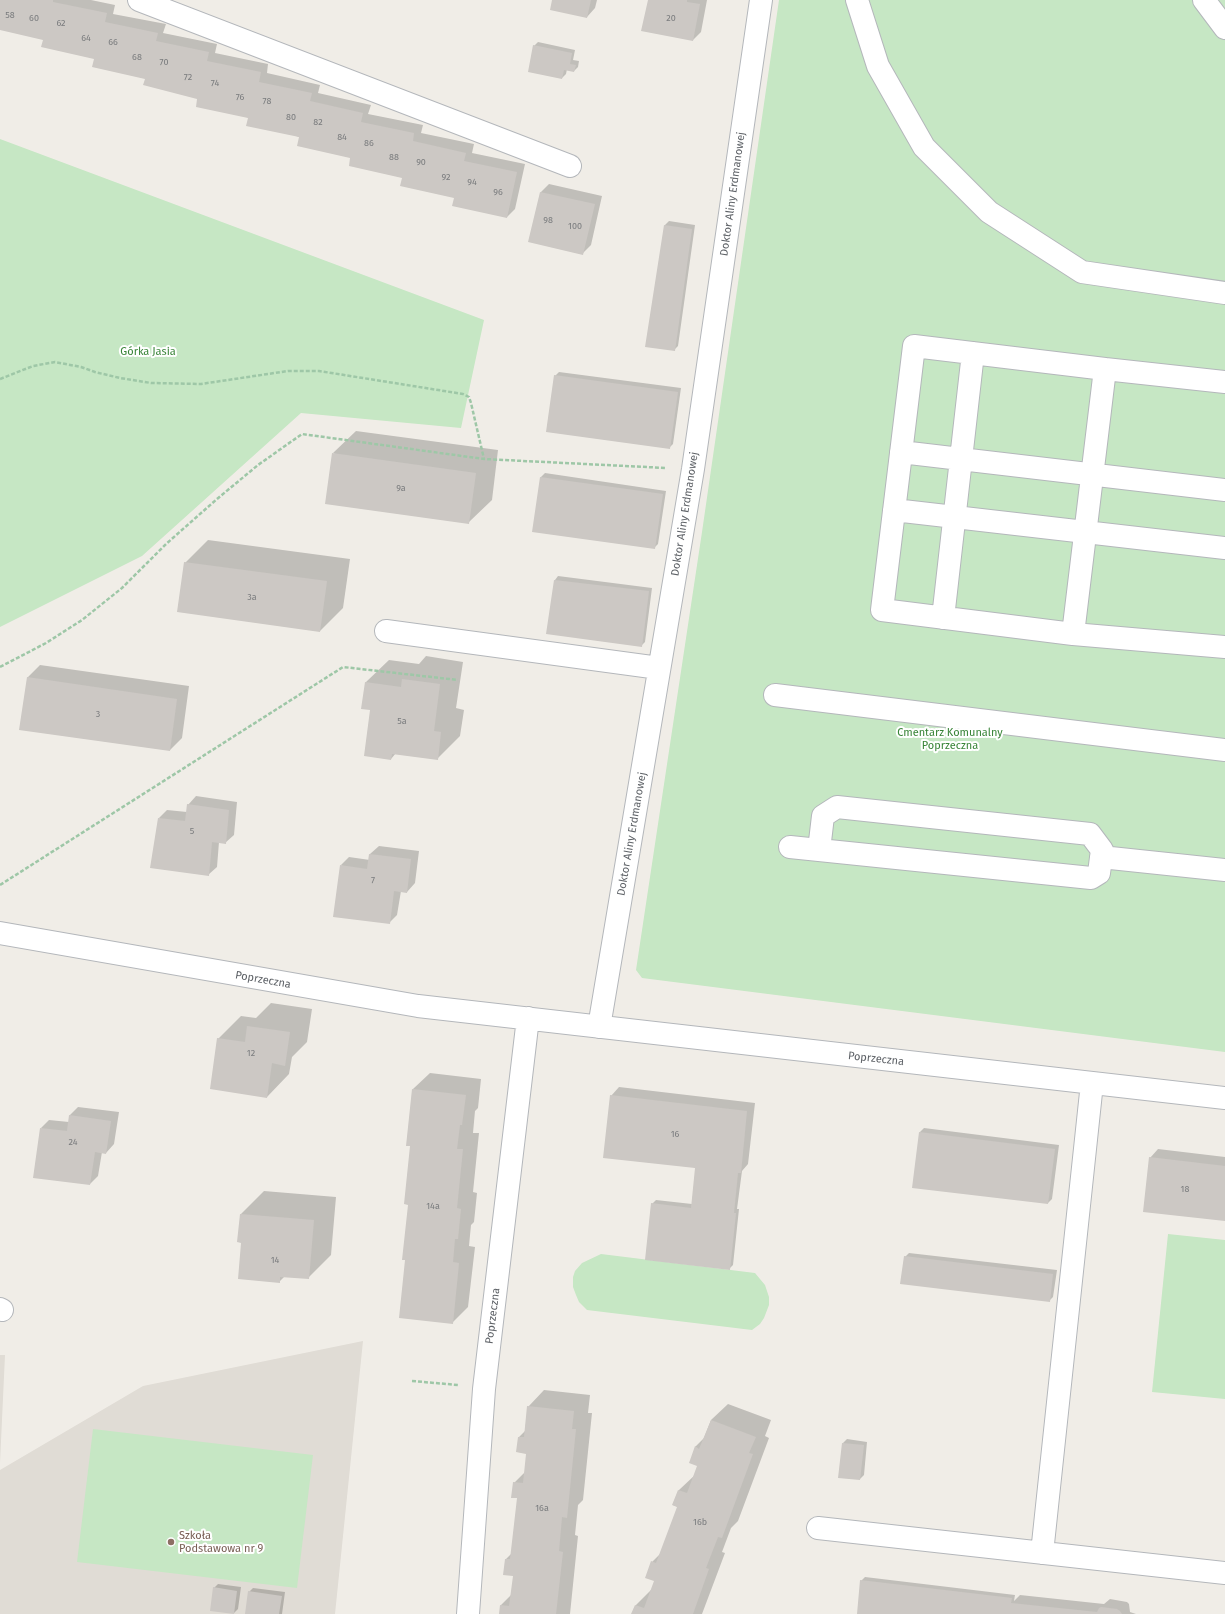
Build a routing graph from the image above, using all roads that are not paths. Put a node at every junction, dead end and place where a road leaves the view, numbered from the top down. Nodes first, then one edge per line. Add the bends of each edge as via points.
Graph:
1 (139, 0) edge
2 (761, 0) edge
3 (857, 0) edge
4 (1204, 0) edge
5 (1225, 28) edge
6 (570, 166) dead end
7 (1225, 293) edge
8 (973, 353) junction
9 (1105, 369) junction
10 (1225, 382) edge
11 (901, 452) junction
12 (961, 458) junction
13 (1092, 474) junction
14 (1225, 490) edge
15 (894, 510) junction
16 (954, 516) junction
17 (1085, 531) junction
18 (1225, 548) edge
19 (943, 618) junction
20 (386, 631) dead end
21 (1073, 634) junction
22 (1225, 647) edge
23 (660, 668) junction
24 (775, 695) dead end
25 (1225, 750) edge
26 (790, 847) dead end
27 (819, 850) junction
28 (1101, 857) junction
29 (1225, 870) edge
30 (0, 933) edge
31 (528, 1018) junction
32 (599, 1027) junction
33 (1092, 1083) junction
34 (1225, 1098) edge
35 (818, 1528) dead end
36 (1042, 1553) junction
37 (1225, 1573) edge
38 (468, 1614) edge

1 - 6 street
2 - 23 street, Doktor Aliny Erdmanowej via 693,469
3 - 7 street via 878,66 924,147 989,212 1082,272
4 - 5 street
8 - 9 street
8 - 11 street via 914,346
8 - 12 street
9 - 10 street
9 - 13 street
11 - 12 street
11 - 15 street
12 - 13 street
12 - 16 street
13 - 14 street
13 - 17 street
15 - 16 street
15 - 19 street via 882,610
16 - 17 street
16 - 19 street
17 - 18 street
17 - 21 street
19 - 21 street
20 - 23 street
21 - 22 street
23 - 32 street, Doktor Aliny Erdmanowej
24 - 25 street
26 - 27 street
27 - 28 street via 1091,878 1099,873
27 - 28 street via 823,816 837,807 1090,834 1102,850
28 - 29 street
30 - 31 street, Poprzeczna via 418,1006
31 - 32 street, Poprzeczna
31 - 38 street, Poprzeczna via 484,1389
32 - 33 street, Poprzeczna
33 - 34 street, Poprzeczna
33 - 36 street
35 - 36 street
36 - 37 street

